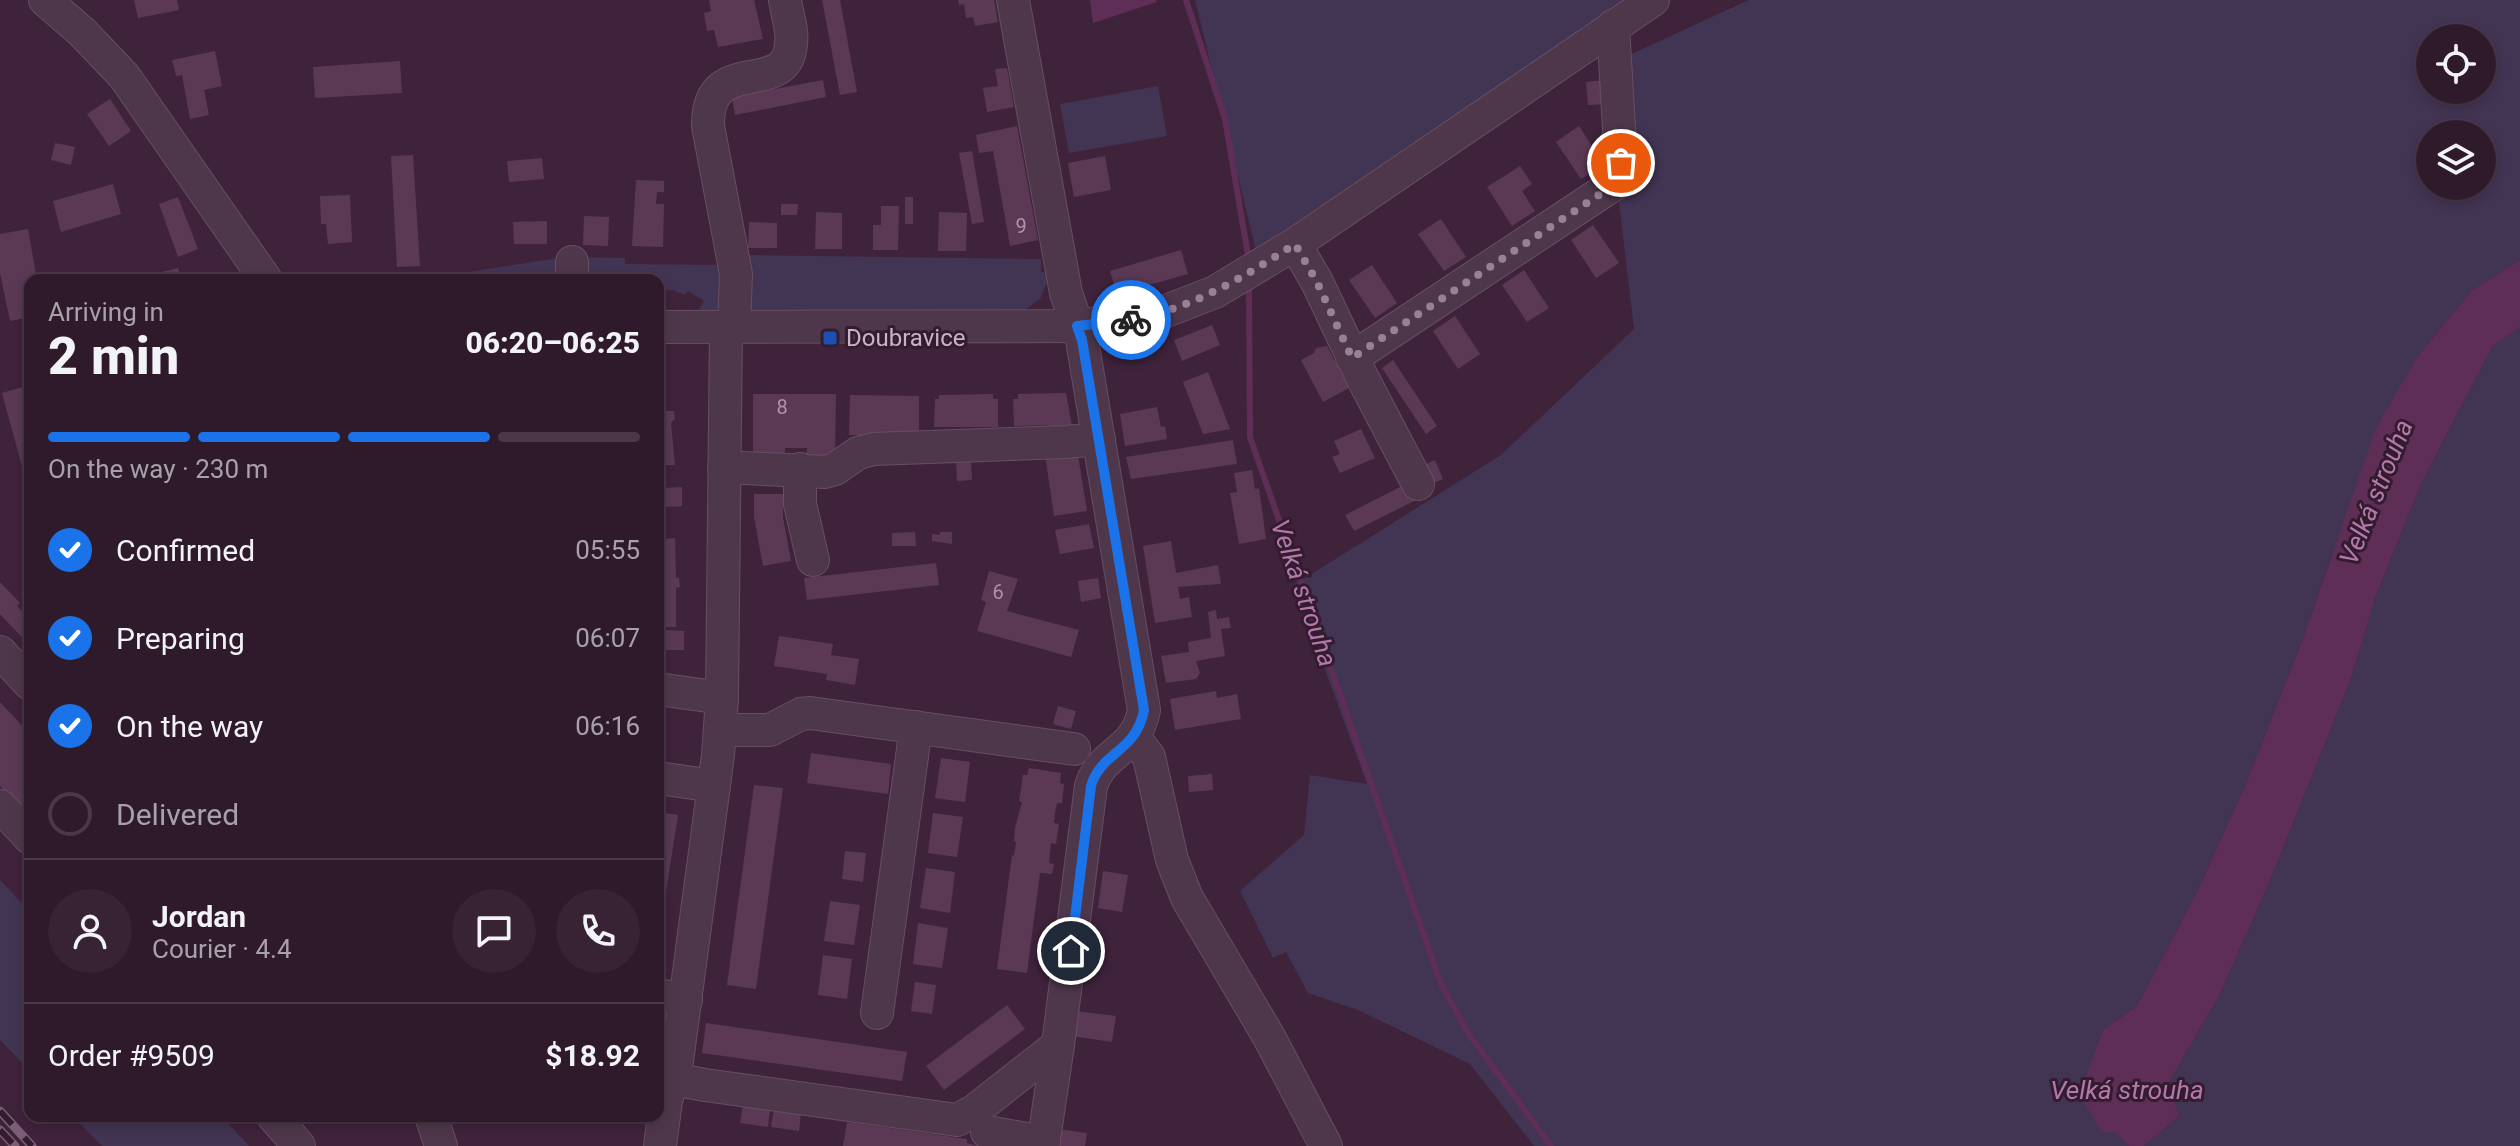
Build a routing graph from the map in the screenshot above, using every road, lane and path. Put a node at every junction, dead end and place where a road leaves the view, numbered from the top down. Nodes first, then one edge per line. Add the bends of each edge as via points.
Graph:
1 (45, 0) edge
2 (785, 0) edge
3 (1013, 0) edge
4 (1653, 0) edge
5 (1613, 26) junction
6 (1295, 244) junction
7 (262, 274) edge
8 (730, 326) junction
9 (1077, 326) junction
10 (664, 327) edge
11 (1352, 358) junction
12 (1099, 439) junction
13 (724, 467) junction
14 (800, 469) junction
15 (1418, 484) dead end
16 (813, 560) dead end
17 (0, 652) edge
18 (24, 678) edge
19 (664, 690) edge
20 (722, 698) junction
21 (916, 727) junction
22 (720, 730) junction
23 (1134, 737) junction
24 (1074, 749) dead end
25 (664, 779) edge
26 (714, 786) junction
27 (0, 806) edge
28 (24, 832) edge
29 (672, 998) edge
30 (877, 1013) dead end
31 (1058, 1045) junction
32 (666, 1093) edge
33 (278, 1122) edge
34 (433, 1122) edge
35 (663, 1122) edge
36 (987, 1132) dead end
37 (1044, 1144) edge
38 (299, 1146) edge
39 (441, 1146) edge
40 (660, 1146) edge
41 (1326, 1146) edge

1 - 7 street via 124,76
2 - 8 street via 792,41 785,62 773,72 722,86 708,111 736,274
3 - 9 street via 1066,293
4 - 5 street
5 - 6 street
5 - 11 street via 1620,178
6 - 9 street via 1197,301 1156,315
6 - 11 street
8 - 9 street
8 - 10 street
8 - 13 street
9 - 12 street
11 - 15 street
12 - 14 street via 874,449 831,471
12 - 23 street via 1143,693 1143,720
13 - 14 street
13 - 20 street
14 - 16 street via 800,504
17 - 18 street
19 - 20 street
20 - 22 street
21 - 22 street via 810,713 770,730
21 - 24 street
21 - 30 street
22 - 26 street
23 - 31 street via 1097,770 1091,786
23 - 41 street via 1149,757 1169,848 1187,898
25 - 26 street
26 - 29 street
27 - 28 street
29 - 32 street
31 - 32 street via 957,1120 705,1085
31 - 37 street
33 - 38 street
34 - 39 street
35 - 40 street
36 - 37 street

